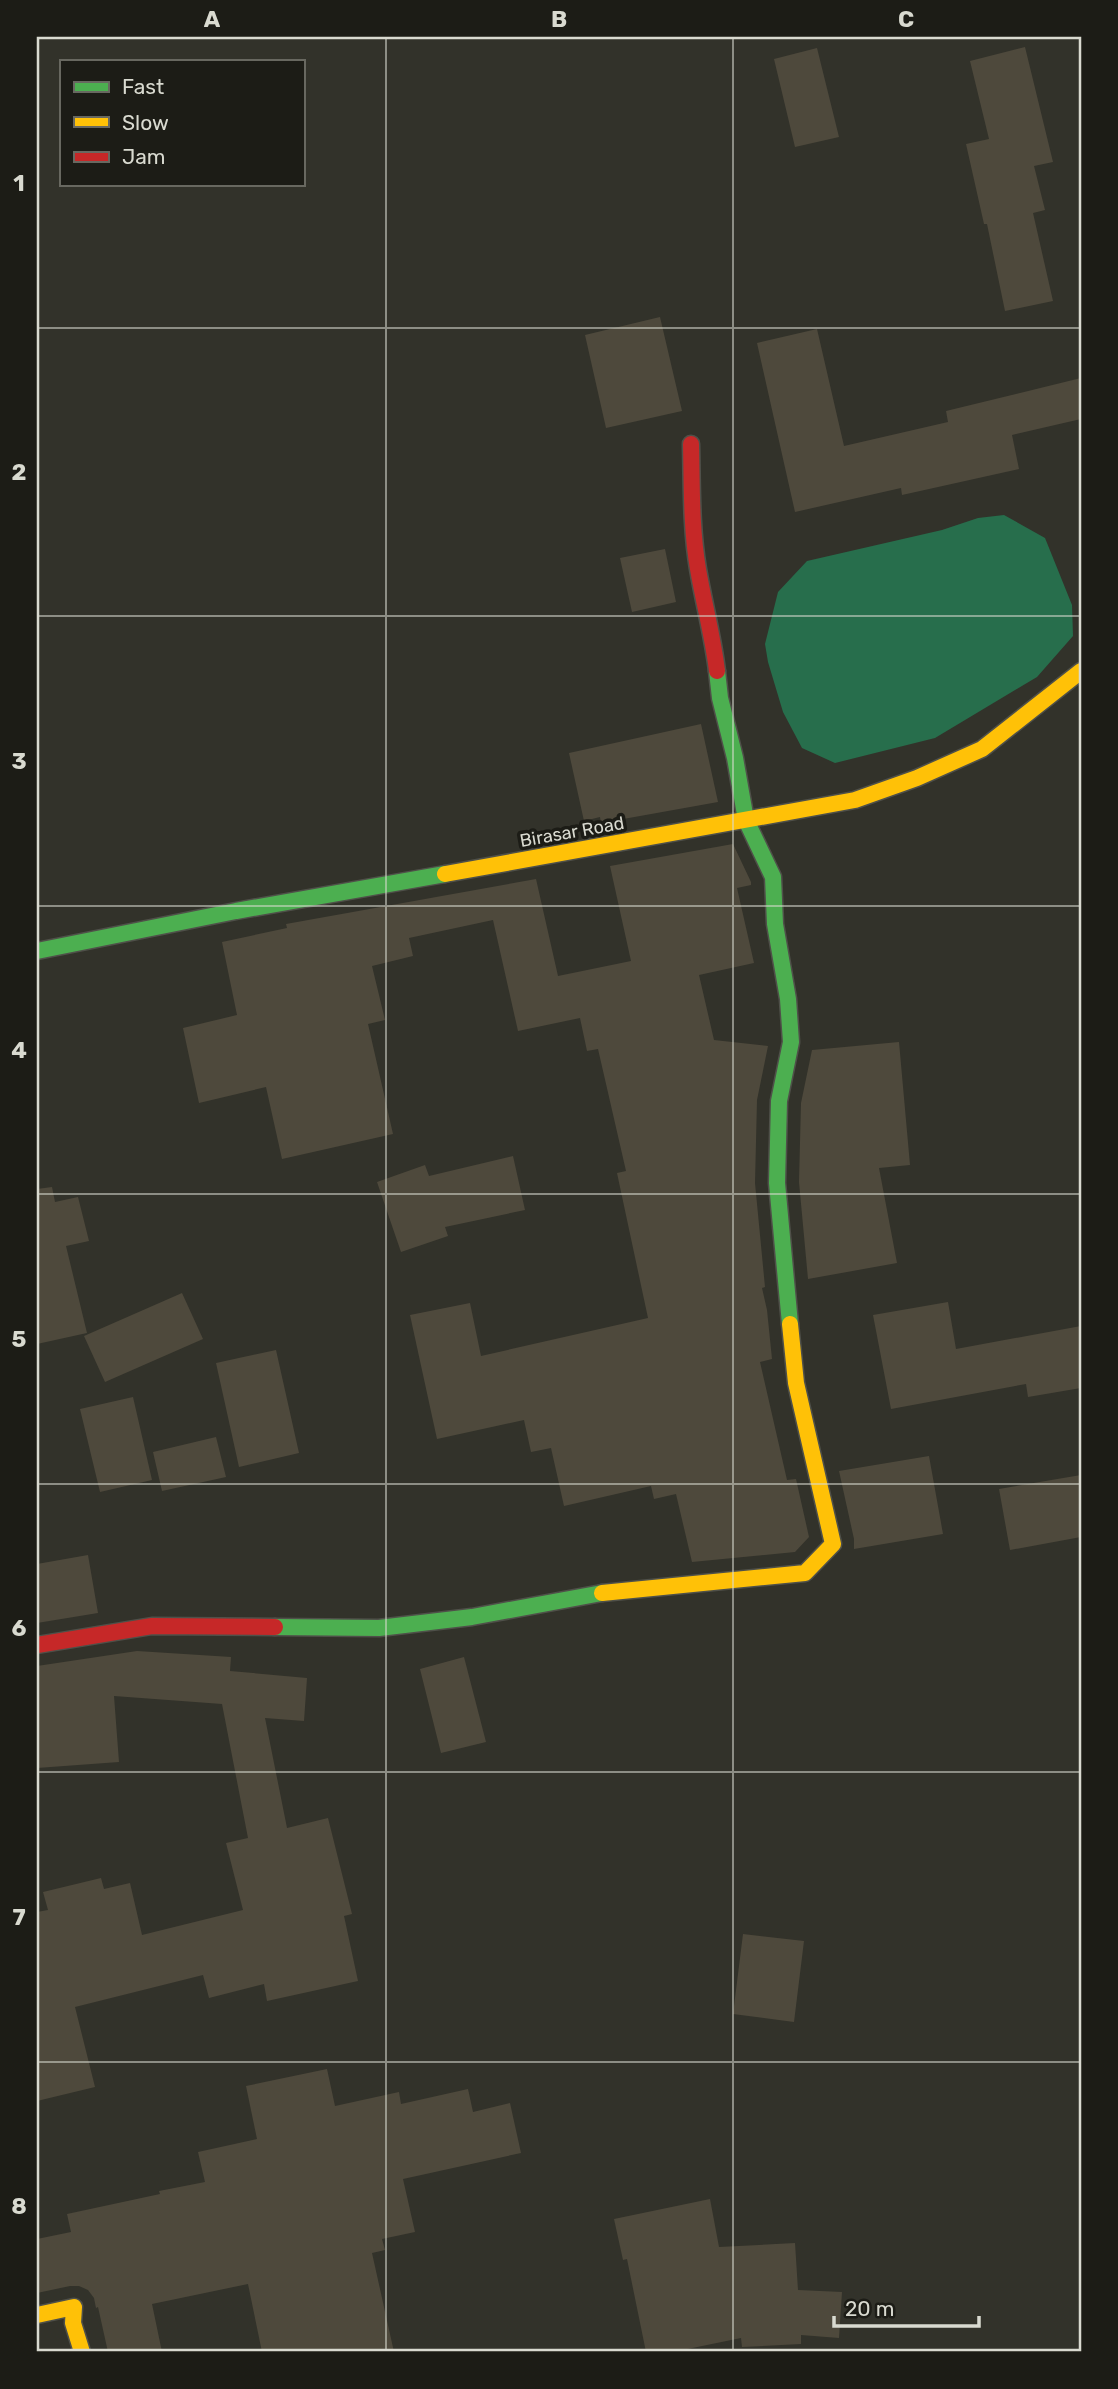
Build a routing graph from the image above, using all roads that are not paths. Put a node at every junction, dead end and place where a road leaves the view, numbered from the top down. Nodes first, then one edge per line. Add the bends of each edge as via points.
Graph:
1 (691, 444) dead end
2 (1081, 671) edge
3 (746, 820) junction
4 (37, 951) edge
5 (37, 1645) edge
6 (37, 2315) edge
7 (82, 2352) edge

1 - 3 street via 698,569
2 - 3 street, Birasar Road via 982,749 960,759 855,800
3 - 4 street, Birasar Road
3 - 5 street via 773,877 775,924 789,999 791,1042 779,1101 777,1183 796,1383 833,1544 805,1573 585,1595 458,1619 379,1628 152,1626
6 - 7 street via 74,2307 73,2323

